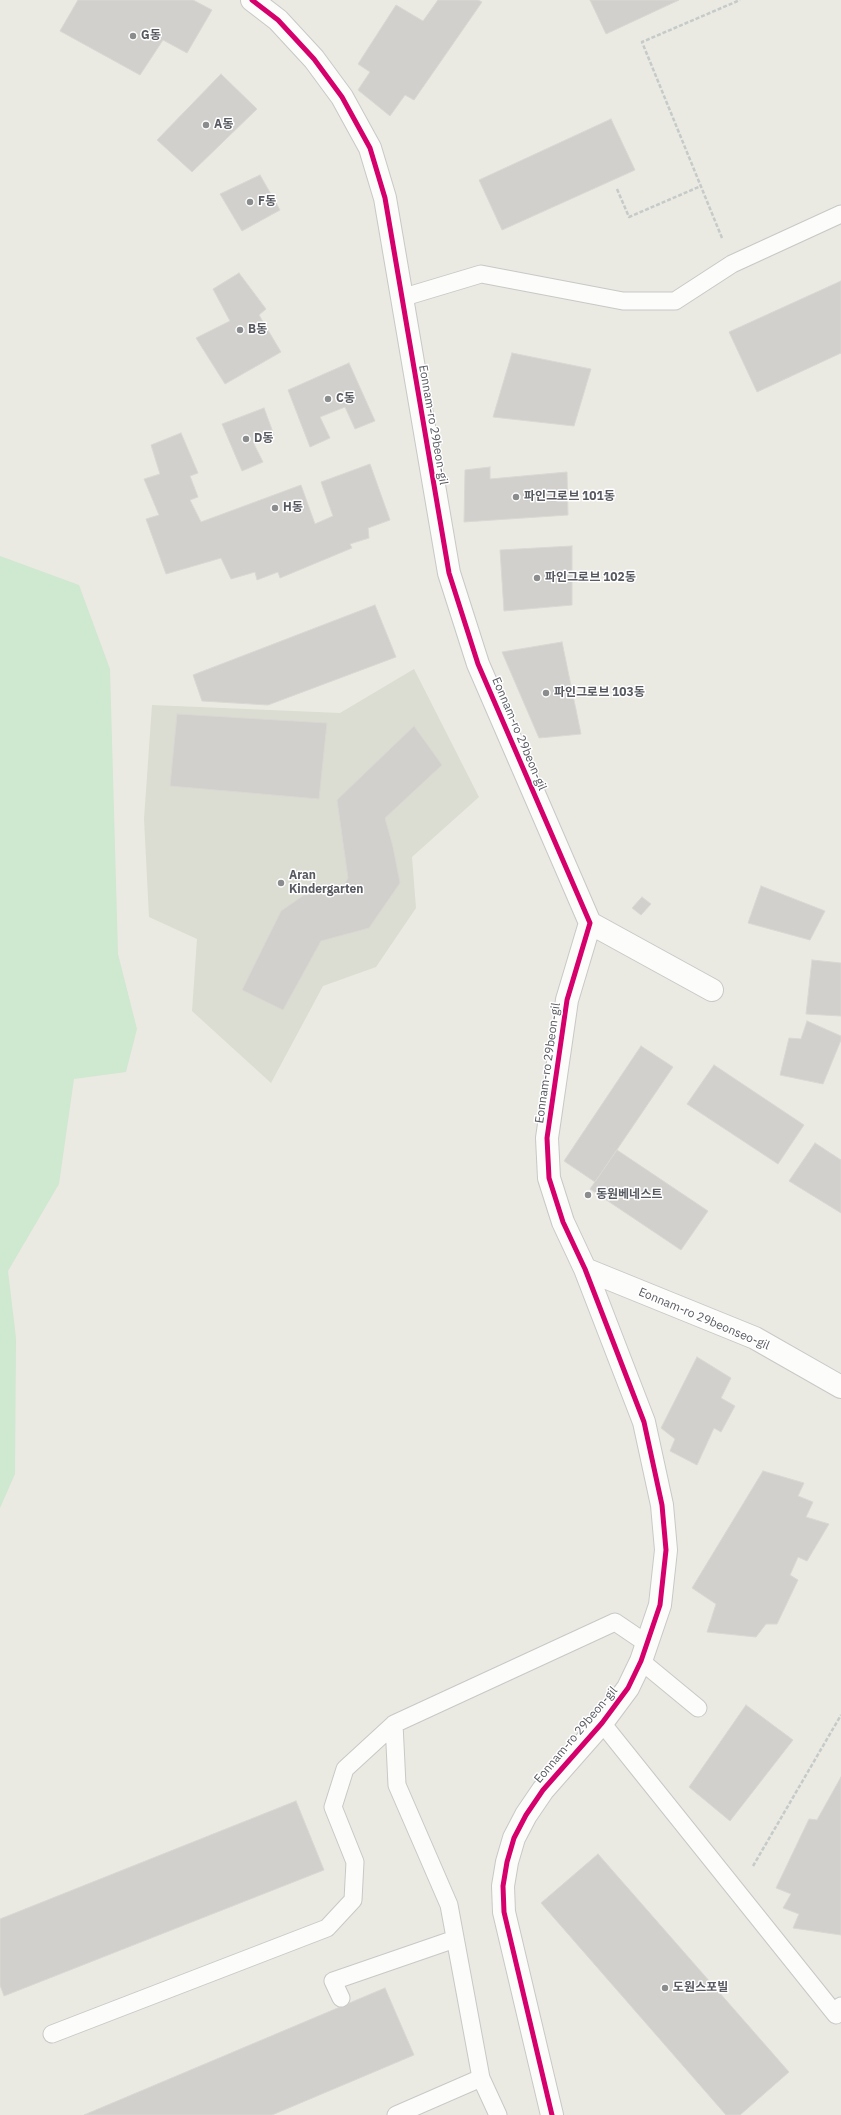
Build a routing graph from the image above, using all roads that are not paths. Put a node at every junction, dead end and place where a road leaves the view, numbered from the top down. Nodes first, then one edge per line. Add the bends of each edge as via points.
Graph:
1 (252, 0) edge
2 (841, 214) edge
3 (401, 298) junction
4 (590, 923) junction
5 (712, 990) dead end
6 (585, 1269) junction
7 (841, 1387) edge
8 (643, 1652) junction
9 (698, 1708) dead end
10 (602, 1723) junction
11 (394, 1724) junction
12 (455, 1939) junction
13 (341, 1998) dead end
14 (839, 2015) edge
15 (52, 2034) dead end
16 (481, 2078) junction
17 (396, 2115) edge
18 (498, 2115) edge
19 (552, 2115) edge

1 - 3 street, Eonnam-ro 29beon-gil via 278,20 314,59 342,97 370,148 384,198
2 - 3 lane via 732,264 675,301 623,302 480,274
3 - 4 street, Eonnam-ro 29beon-gil via 449,573 478,664
4 - 5 street
4 - 6 street, Eonnam-ro 29beon-gil via 567,1000 548,1138 549,1178 563,1222
6 - 7 street, Eonnam-ro 29beonseo-gil via 755,1338
6 - 8 street, Eonnam-ro 29beon-gil via 644,1422 662,1505 666,1550 660,1606
8 - 9 lane
8 - 10 street, Eonnam-ro 29beon-gil via 628,1688
8 - 11 lane via 615,1622
10 - 14 lane
10 - 19 street, Eonnam-ro 29beon-gil via 543,1790 526,1815 514,1838 503,1886 504,1912
11 - 12 lane via 397,1785 450,1905
11 - 15 lane via 345,1769 333,1807 354,1862 353,1900 327,1928
12 - 13 lane via 333,1981
12 - 16 lane
16 - 17 lane
16 - 18 lane

